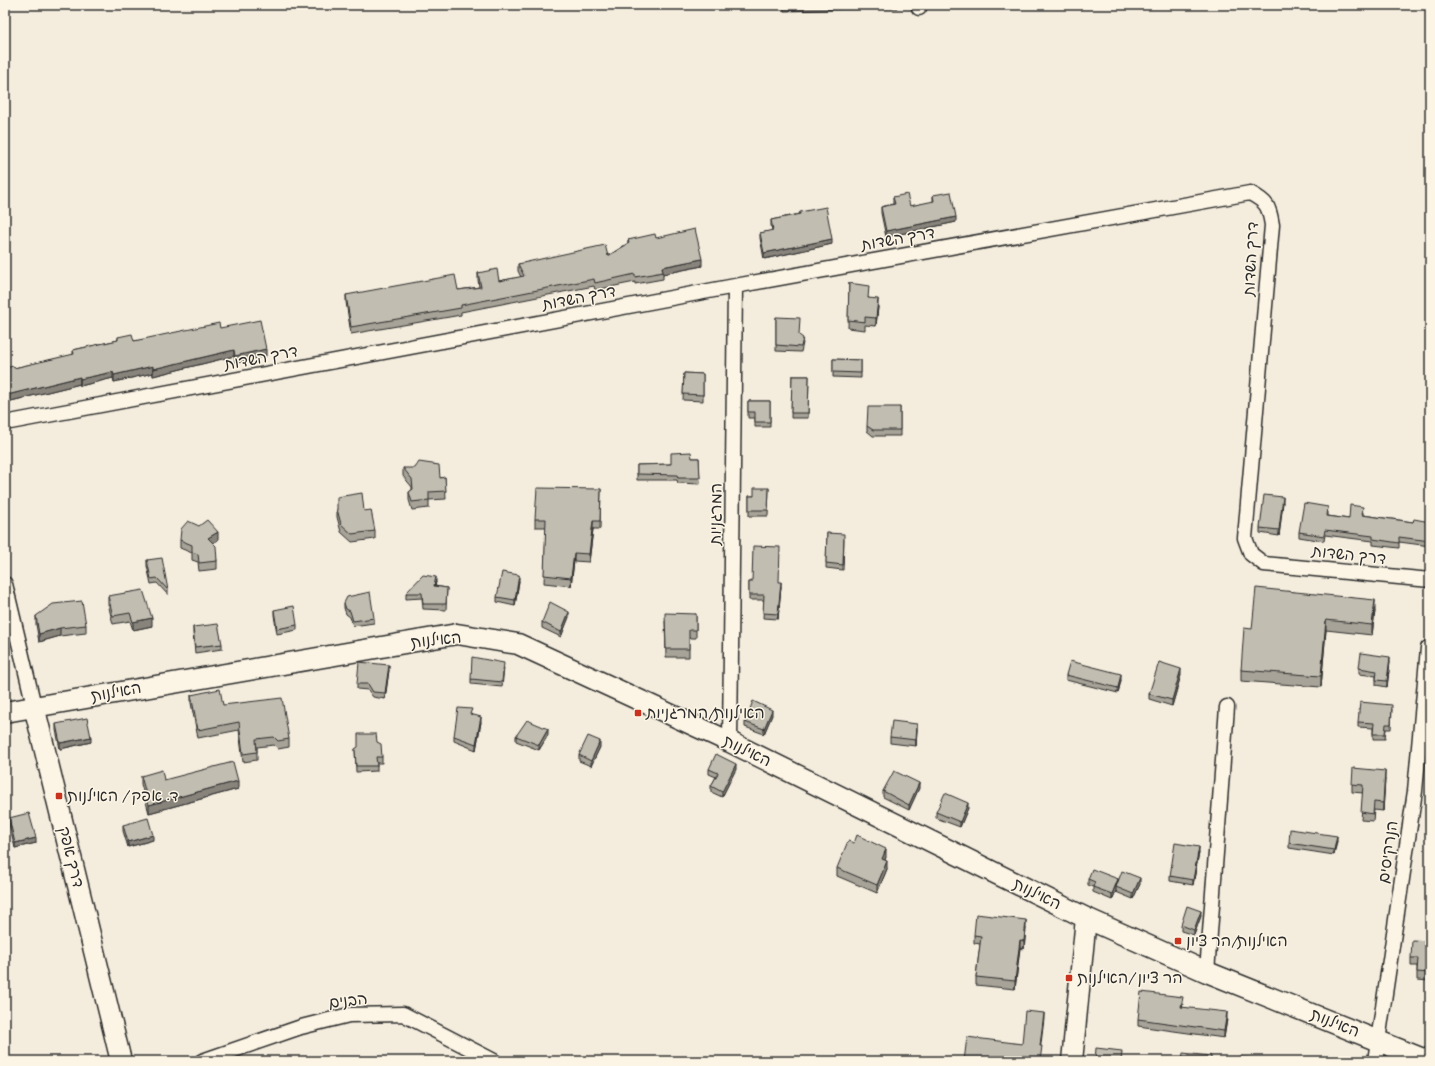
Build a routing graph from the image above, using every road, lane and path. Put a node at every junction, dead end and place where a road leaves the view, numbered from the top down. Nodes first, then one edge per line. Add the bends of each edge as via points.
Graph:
1 (735, 286) junction
2 (5, 423) edge
3 (1430, 580) edge
4 (5, 584) edge
5 (1428, 648) dead end
6 (34, 706) junction
7 (1227, 707) dead end
8 (5, 712) edge
9 (730, 742) junction
10 (1086, 918) junction
11 (1207, 972) junction
12 (1378, 1041) junction
13 (121, 1061) edge
14 (202, 1061) edge
15 (494, 1061) edge
16 (1072, 1061) edge
17 (1375, 1061) edge
18 (1428, 1061) edge

1 - 2 street, דרך השדות
1 - 3 street, דרך השדות via 1250,193 1263,200 1270,209 1272,225 1244,538 1251,554 1264,564
1 - 9 street, המרגניות
4 - 6 street, דרך אפק
5 - 12 street, הנרקיסים via 1414,791
6 - 8 main road, האילנות
6 - 9 main road, האילנות via 457,634 518,644
6 - 13 main road, דרך אפק
7 - 11 street
9 - 10 main road, האילנות
10 - 11 main road, האילנות
10 - 16 main road
11 - 12 main road, האילנות
12 - 17 street, הנרקיסים
12 - 18 main road, האילנות
14 - 15 street, הבנים via 301,1027 349,1016 403,1014

